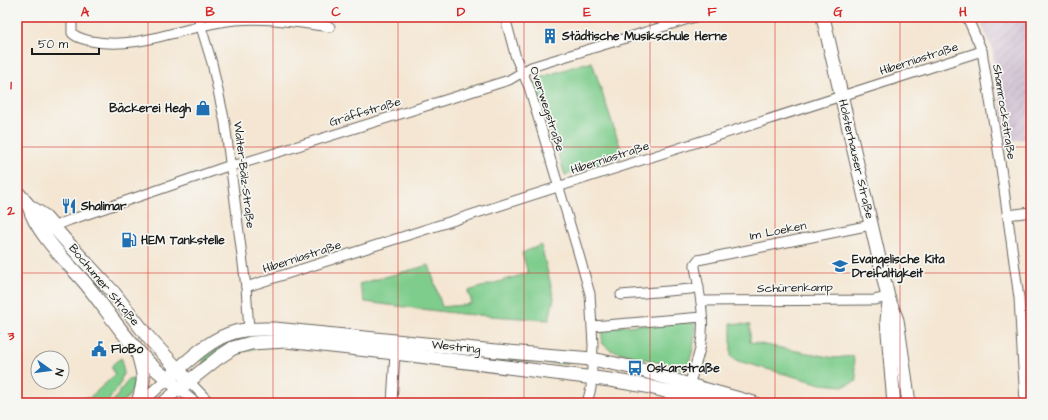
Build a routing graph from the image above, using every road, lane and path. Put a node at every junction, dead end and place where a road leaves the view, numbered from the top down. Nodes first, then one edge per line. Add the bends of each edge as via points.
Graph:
1 (72, 17) edge
2 (198, 17) edge
3 (505, 17) edge
4 (695, 17) edge
5 (823, 17) edge
6 (967, 17) edge
7 (201, 26) junction
8 (330, 27) dead end
9 (982, 51) junction
10 (523, 72) junction
11 (841, 96) junction
12 (231, 165) junction
13 (559, 187) junction
14 (17, 192) edge
15 (1031, 212) edge
16 (1008, 214) junction
17 (871, 225) junction
18 (50, 232) junction
19 (246, 287) junction
20 (699, 287) junction
21 (621, 295) dead end
22 (888, 299) junction
23 (701, 301) junction
24 (702, 317) junction
25 (593, 326) junction
26 (249, 330) junction
27 (137, 350) junction
28 (1027, 351) edge
29 (395, 353) junction
30 (592, 359) junction
31 (178, 370) junction
32 (591, 378) junction
33 (167, 379) junction
34 (184, 385) junction
35 (686, 395) edge
36 (139, 403) edge
37 (162, 403) edge
38 (196, 403) edge
39 (210, 403) edge
40 (392, 403) edge
41 (587, 403) edge
42 (711, 403) edge
43 (754, 403) edge
44 (893, 403) edge
45 (909, 403) edge
46 (1025, 403) edge

1 - 7 street via 72,33 76,38 95,42 134,42
2 - 7 street, Walter-Bälz-Straße
3 - 10 street, Overwegstraße via 516,58
4 - 10 street, Gräffstraße via 531,67
5 - 11 main road, Holsterhauser Straße
6 - 9 street, Shamrockstraße
7 - 8 street via 249,20 296,22
7 - 12 street, Walter-Bälz-Straße via 220,96
9 - 11 street, Hiberniastraße
9 - 16 street, Shamrockstraße
10 - 12 street, Gräffstraße via 509,80
10 - 13 street, Overwegstraße
11 - 13 street, Hiberniastraße
11 - 17 main road, Holsterhauser Straße
12 - 18 street, Gräffstraße via 70,220
12 - 19 street, Walter-Bälz-Straße
13 - 19 street, Hiberniastraße
13 - 25 street, Overwegstraße via 590,294
14 - 18 main road, Bochumer Straße via 29,206 32,216
15 - 16 street
16 - 28 street, Shamrockstraße
17 - 20 street, Im Loeken via 701,258 696,261 695,267
17 - 22 main road, Holsterhauser Straße
18 - 27 main road, Bochumer Straße
18 - 31 main road, Bochumer Straße via 114,294
19 - 26 street, Walter-Bälz-Straße
20 - 21 street
20 - 23 street
22 - 23 street, Schürenkamp
22 - 44 main road, Holsterhauser Straße via 887,321
22 - 45 main road, Holsterhauser Straße via 897,320
23 - 24 street
24 - 25 street
24 - 35 street via 700,348
25 - 30 street, Overwegstraße
26 - 30 main road, Westring via 300,331
26 - 31 main road, Westring via 236,331 217,340
27 - 33 main road, Bochumer Straße
27 - 36 main road via 144,378
28 - 46 street, Shamrockstraße
29 - 32 main road, Westring
29 - 34 main road, Westring via 286,341 251,343 227,351
29 - 40 street
30 - 32 street, Overwegstraße
30 - 35 main road, Westring via 635,368
31 - 33 main road, Westring
31 - 34 main road, Bochumer Straße
32 - 35 main road, Westring
32 - 41 street, Overwegstraße
33 - 34 main road, Bochumer Straße
33 - 36 street
34 - 37 street
34 - 38 street, Bochumer Straße
34 - 39 street, Bochumer Straße
35 - 42 main road, Westring
35 - 43 main road, Westring

